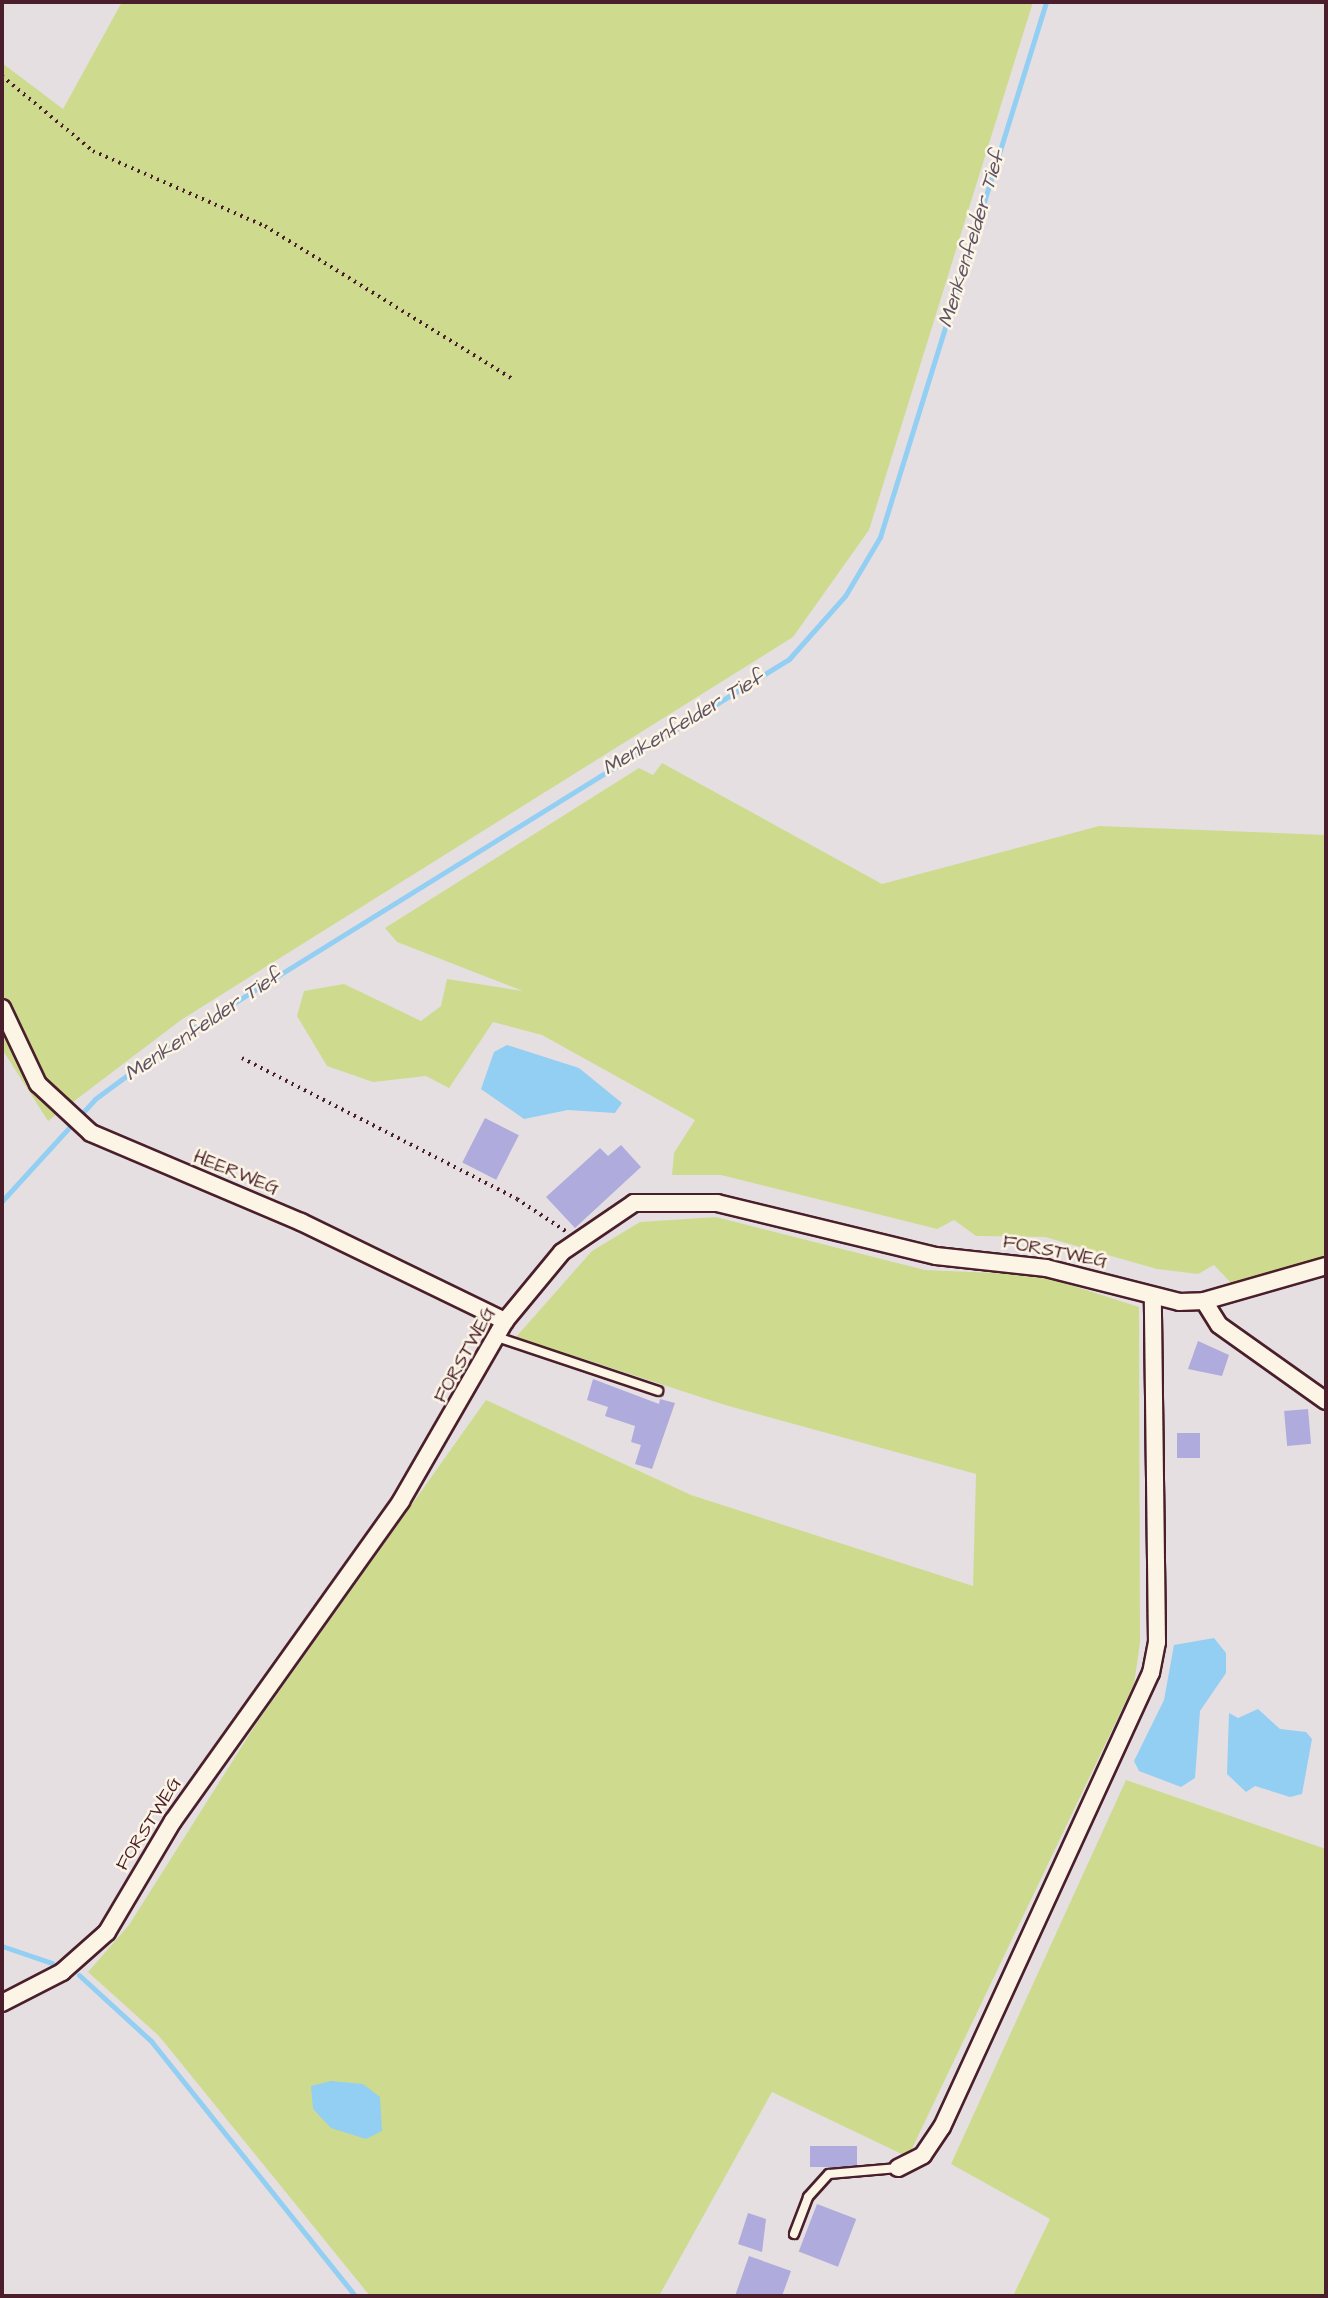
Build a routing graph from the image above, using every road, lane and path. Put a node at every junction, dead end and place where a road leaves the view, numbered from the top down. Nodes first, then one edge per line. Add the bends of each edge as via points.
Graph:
1 (2, 76) edge
2 (513, 379) dead end
3 (2, 1008) edge
4 (242, 1058) dead end
5 (579, 1240) junction
6 (1326, 1266) edge
7 (1153, 1297) junction
8 (1204, 1301) junction
9 (505, 1321) junction
10 (497, 1336) junction
11 (658, 1391) dead end
12 (1326, 1401) edge
13 (2, 2003) edge
14 (898, 2168) joint
15 (794, 2234) dead end

1 - 2 path via 93,151 265,226
3 - 9 street, HEERWEG via 38,1084 63,1112 91,1133 301,1223
4 - 5 path via 517,1199
5 - 7 street, FORSTWEG via 634,1203 717,1203 936,1256 1072,1273
5 - 9 street, FORSTWEG
6 - 8 street, FORSTWEG
7 - 8 street, FORSTWEG
7 - 14 street via 1157,1642 1151,1673 942,2127 923,2155
8 - 12 street via 1219,1325
9 - 10 street, FORSTWEG
10 - 11 lane
10 - 13 street, FORSTWEG via 401,1501 173,1821 107,1932 62,1972
14 - 15 lane via 828,2174 808,2197

